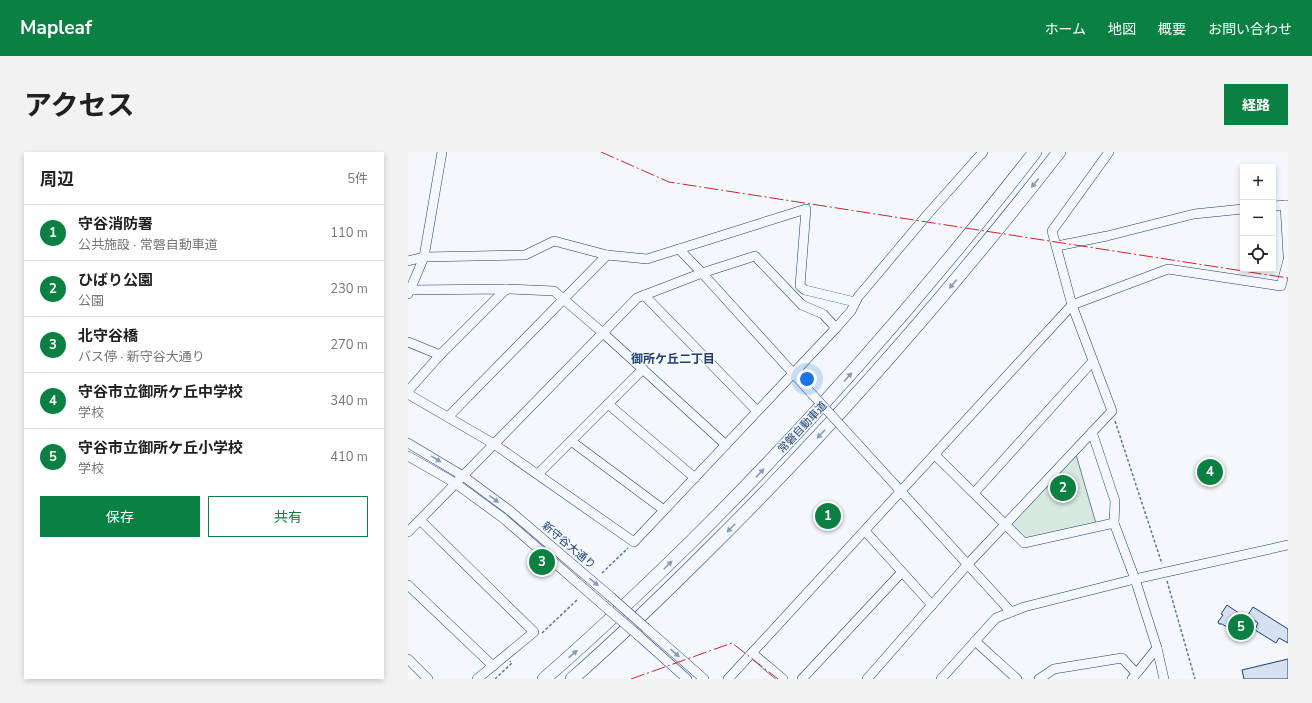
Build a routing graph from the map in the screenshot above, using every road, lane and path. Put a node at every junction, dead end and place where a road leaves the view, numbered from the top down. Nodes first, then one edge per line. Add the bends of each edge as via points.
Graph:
1 (442, 152) edge
2 (983, 152) edge
3 (1036, 152) edge
4 (1059, 152) edge
5 (1109, 152) edge
6 (1286, 205) edge
7 (1276, 206) edge
8 (1240, 209) edge
9 (1057, 246) junction
10 (679, 249) junction
11 (606, 255) junction
12 (1288, 256) edge
13 (424, 257) junction
14 (1288, 260) edge
15 (408, 261) edge
16 (702, 273) junction
17 (506, 288) junction
18 (409, 292) edge
19 (644, 295) junction
20 (564, 300) junction
21 (855, 302) junction
22 (1072, 305) junction
23 (836, 328) junction
24 (602, 333) junction
25 (408, 342) edge
26 (440, 355) junction
27 (1093, 361) junction
28 (643, 369) junction
29 (792, 373) junction
30 (408, 391) edge
31 (408, 394) edge
32 (608, 404) junction
33 (757, 411) junction
34 (1112, 412) junction
35 (448, 418) junction
36 (1092, 432) junction
37 (571, 441) junction
38 (408, 443) edge
39 (494, 444) junction
40 (726, 445) junction
41 (935, 455) junction
42 (408, 456) edge
43 (538, 474) junction
44 (463, 476) junction
45 (695, 478) junction
46 (455, 483) junction
47 (901, 492) junction
48 (974, 493) junction
49 (664, 510) junction
50 (420, 520) junction
51 (1114, 523) junction
52 (1006, 524) junction
53 (865, 531) junction
54 (408, 532) edge
55 (634, 542) junction
56 (1288, 545) edge
57 (967, 565) junction
58 (1164, 572) junction
59 (602, 573) dead end
60 (901, 573) junction
61 (1135, 579) junction
62 (408, 585) edge
63 (578, 599) dead end
64 (932, 605) junction
65 (1011, 612) junction
66 (534, 632) junction
67 (975, 641) junction
68 (1157, 648) junction
69 (752, 653) junction
70 (408, 659) edge
71 (510, 660) dead end
72 (592, 662) junction
73 (493, 666) junction
74 (1134, 676) edge
75 (428, 679) edge
76 (477, 679) edge
77 (495, 679) edge
78 (544, 679) edge
79 (572, 679) edge
80 (575, 679) edge
81 (687, 679) edge
82 (704, 679) edge
83 (728, 679) edge
84 (783, 679) edge
85 (802, 679) edge
86 (867, 679) edge
87 (941, 679) edge
88 (1017, 679) edge
89 (1039, 679) edge
90 (1164, 679) edge
91 (1195, 679) edge

1 - 13 street
2 - 21 street
78 -> 3 highway, 常磐自動車道 via 662,571 750,484 872,351
4 -> 72 highway, 常磐自動車道 via 954,282 820,435 676,583
5 - 9 street via 1052,231
6 - 7 street
6 - 12 street
8 - 9 street via 1194,214
9 - 22 street
10 - 11 street via 647,259
10 - 16 street
10 - 21 street via 806,209 800,286 805,290
11 - 13 street via 554,240 525,255
11 - 20 street
13 - 15 street
13 - 18 street
14 - 22 street via 1281,286 1168,270
16 - 19 street
16 - 23 street via 755,256 802,305 823,314
16 - 29 street
17 - 18 street
17 - 20 street via 554,291
17 - 26 street
19 - 24 street
19 - 33 street
20 - 24 street
20 - 35 street
21 - 23 street via 851,312
22 - 27 street
22 - 41 street
23 - 29 street
24 - 28 street
24 - 39 street
25 - 26 street
26 - 30 street
27 - 34 street
27 - 48 street
28 - 32 street
28 - 40 street
29 - 33 street
29 - 47 street, bridge
31 - 35 street
32 - 37 street
32 - 45 street
33 - 40 street
34 - 36 street
34 - 58 path
35 - 39 street
36 - 51 street via 1115,501
36 - 52 street
37 - 43 street
37 - 49 street
38 -> 44 street, 新守谷大通り
39 - 43 street
39 - 44 street
40 - 45 street
41 - 47 street
41 - 48 street
42 - 46 street, 新守谷大通り
43 - 55 street
44 - 46 street
44 -> 82 street, 新守谷大通り, bridge via 509,510
45 - 49 street
46 - 50 street
46 - 81 street, 新守谷大通り, bridge via 503,518
47 - 53 street
47 - 57 street
48 - 52 street
49 - 55 street
50 - 54 street
50 - 66 street
51 - 52 street via 1024,543
51 - 61 street
52 - 57 street
53 - 60 street
53 - 69 street
55 - 59 path
56 - 58 street
57 - 64 street
57 - 65 street
58 - 61 street
58 - 91 path
60 - 64 street
60 - 85 street
61 - 65 street
61 - 68 street
62 - 73 street
63 - 66 path via 541,633
64 - 86 street
65 - 67 street via 996,618
66 - 73 street
67 - 87 street
67 - 88 street
68 - 74 street
68 - 90 street
69 - 83 street
69 - 84 street
70 - 75 street
71 - 77 path via 512,663
72 - 79 highway, 常磐自動車道
72 - 80 highway
73 - 76 street
74 - 89 street via 1122,658 1054,669

